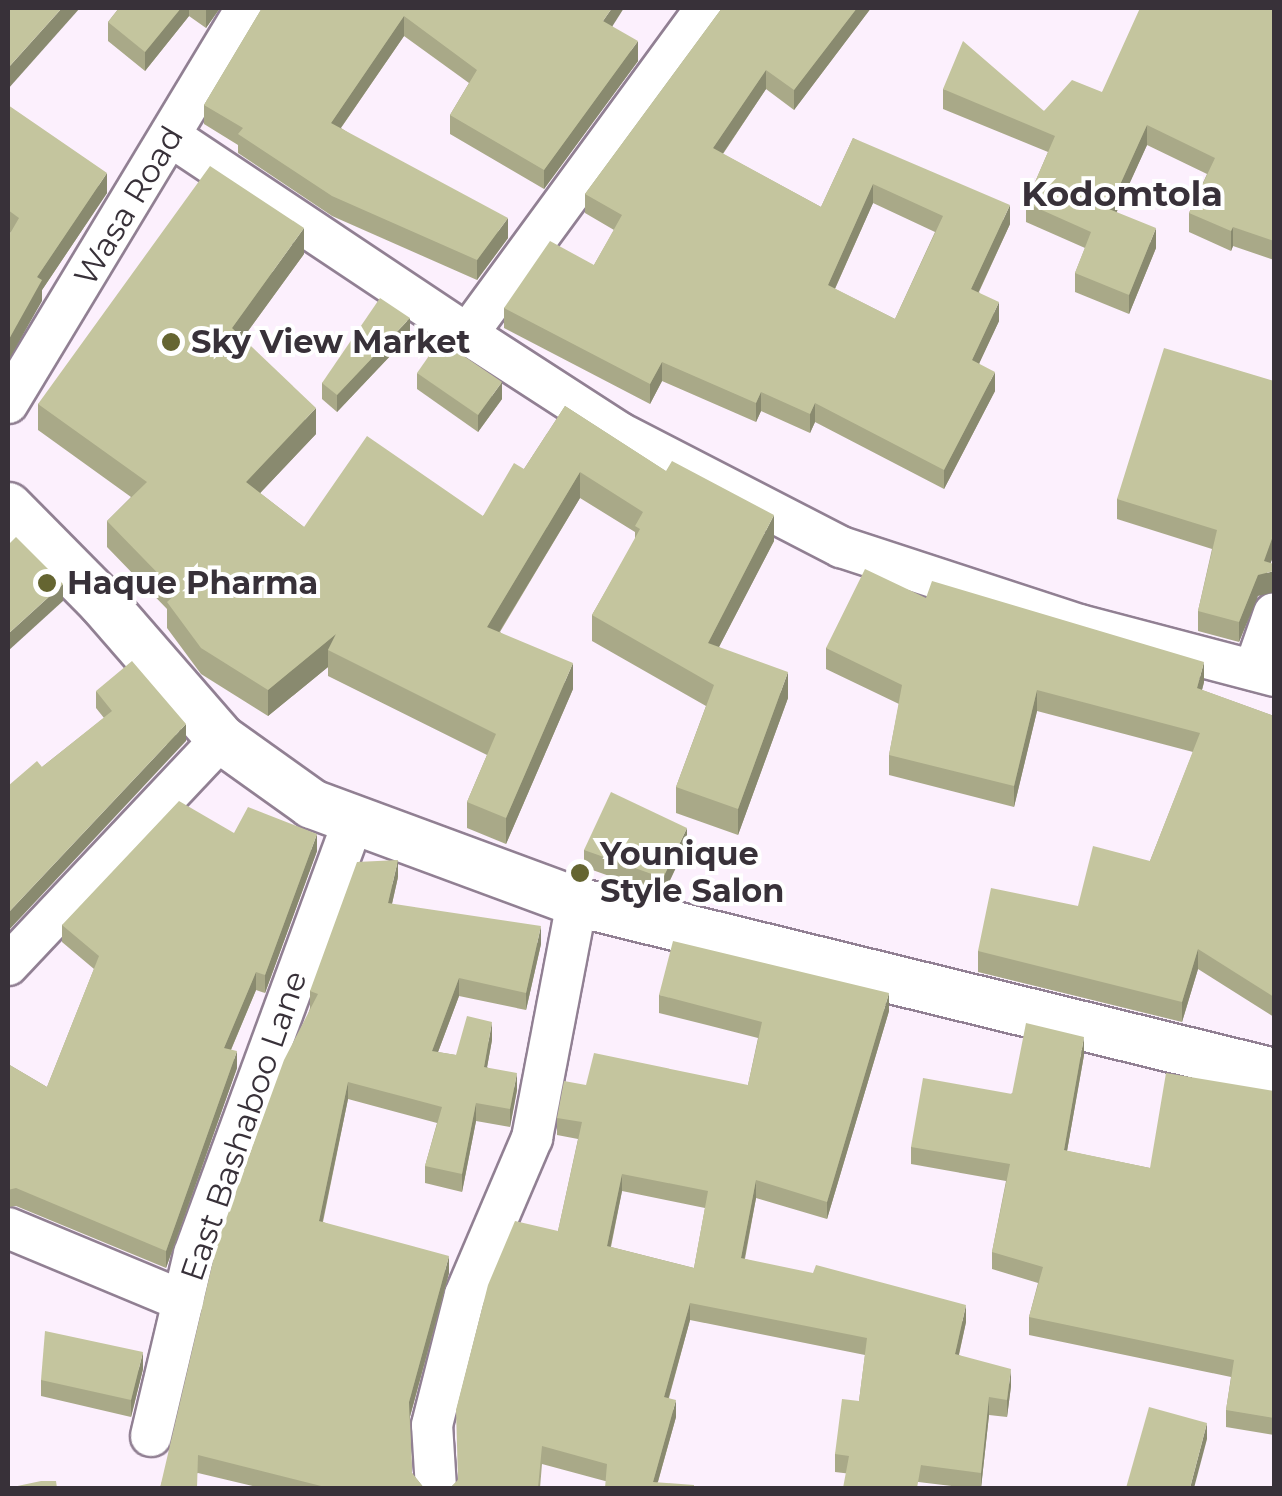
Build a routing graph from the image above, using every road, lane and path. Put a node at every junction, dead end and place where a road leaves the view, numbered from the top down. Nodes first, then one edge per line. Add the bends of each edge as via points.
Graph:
1 (246, 8) edge
2 (706, 8) edge
3 (170, 136) junction
4 (467, 334) junction
5 (8, 403) edge
6 (8, 507) edge
7 (1274, 613) edge
8 (1264, 673) edge
9 (222, 740) junction
10 (354, 822) junction
11 (578, 902) junction
12 (8, 965) edge
13 (1274, 1073) edge
14 (8, 1228) edge
15 (182, 1301) junction
16 (151, 1436) dead end
17 (436, 1488) edge

1 - 3 street, Wasa Road
2 - 4 street
3 - 4 street
3 - 5 street, Wasa Road
4 - 8 street via 620,433 841,547 1080,625
6 - 9 street
7 - 8 street
9 - 10 street via 312,804
9 - 12 street
10 - 11 street
10 - 15 street, East Bashaboo Lane
11 - 13 street
11 - 17 street via 532,1138 465,1295 432,1424
14 - 15 street
15 - 16 street, East Bashaboo Lane

